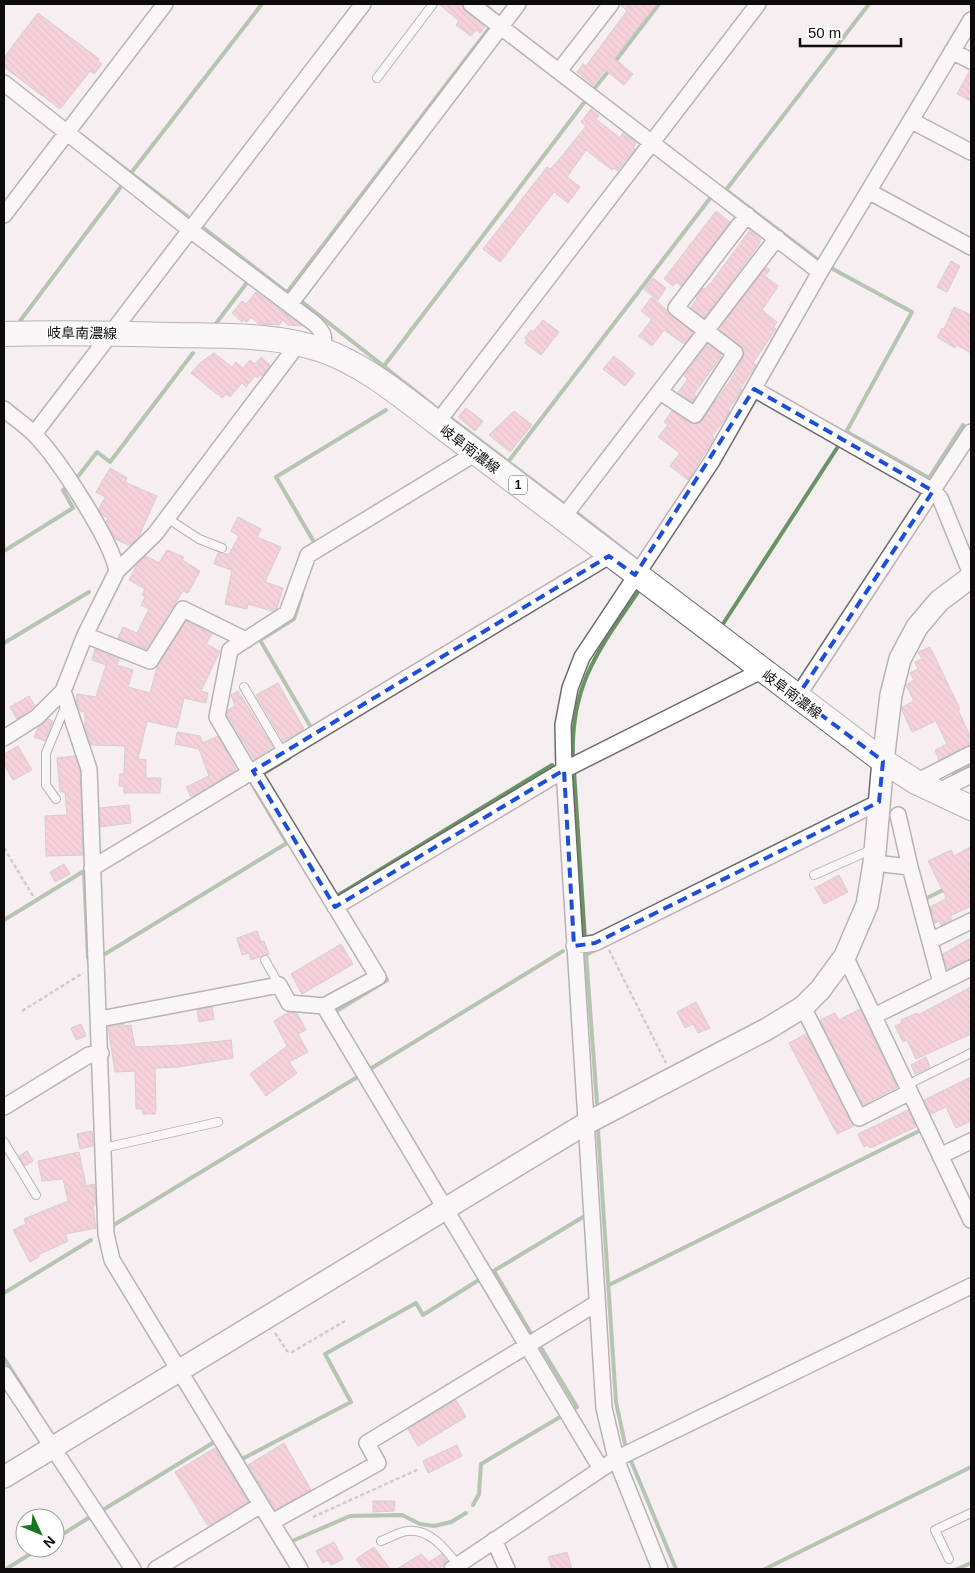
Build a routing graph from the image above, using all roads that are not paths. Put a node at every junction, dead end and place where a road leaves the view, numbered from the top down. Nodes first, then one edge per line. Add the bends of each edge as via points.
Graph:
1 (164, 4) edge
2 (363, 4) edge
3 (433, 4) edge
4 (471, 4) edge
5 (518, 4) edge
6 (612, 4) edge
7 (758, 4) edge
8 (971, 20) edge
9 (500, 26) junction
10 (952, 51) junction
11 (971, 61) edge
12 (560, 71) junction
13 (377, 78) dead end
14 (4, 83) edge
15 (912, 121) junction
16 (67, 132) junction
17 (652, 141) junction
18 (971, 152) edge
19 (870, 192) junction
20 (4, 215) edge
21 (747, 215) junction
22 (189, 229) junction
23 (776, 238) junction
24 (971, 247) edge
25 (820, 272) junction
26 (290, 304) junction
27 (705, 332) junction
28 (4, 334) edge
29 (109, 334) junction
30 (298, 344) junction
31 (321, 350) junction
32 (754, 389) junction
33 (660, 392) junction
34 (4, 409) edge
35 (437, 423) junction
36 (971, 432) edge
37 (34, 434) junction
38 (476, 453) junction
39 (933, 490) junction
40 (167, 518) junction
41 (562, 519) junction
42 (222, 548) dead end
43 (609, 556) junction
44 (117, 571) junction
45 (636, 575) junction
46 (971, 575) edge
47 (86, 635) junction
48 (246, 640) junction
49 (761, 670) junction
50 (244, 687) dead end
51 (65, 697) junction
52 (797, 698) junction
53 (4, 738) edge
54 (283, 753) junction
55 (971, 754) edge
56 (883, 761) junction
57 (564, 770) junction
58 (252, 772) junction
59 (971, 775) edge
60 (916, 782) junction
61 (937, 792) junction
62 (56, 800) dead end
63 (879, 802) junction
64 (971, 808) edge
65 (898, 815) dead end
66 (875, 856) junction
67 (910, 867) junction
68 (92, 868) junction
69 (814, 876) dead end
70 (335, 907) junction
71 (971, 921) edge
72 (930, 941) junction
73 (574, 946) junction
74 (845, 956) junction
75 (265, 960) dead end
76 (971, 968) edge
77 (942, 983) junction
78 (278, 985) junction
79 (324, 1006) junction
80 (803, 1007) junction
81 (874, 1016) junction
82 (100, 1019) junction
83 (101, 1053) junction
84 (971, 1053) edge
85 (908, 1089) junction
86 (4, 1106) edge
87 (218, 1122) dead end
88 (585, 1124) junction
89 (971, 1140) edge
90 (4, 1142) edge
91 (104, 1148) junction
92 (940, 1156) junction
93 (36, 1195) dead end
94 (446, 1207) junction
95 (971, 1220) edge
96 (971, 1286) edge
97 (597, 1303) junction
98 (528, 1345) junction
99 (179, 1370) junction
100 (4, 1374) edge
101 (56, 1445) junction
102 (616, 1459) junction
103 (601, 1469) junction
104 (4, 1477) edge
105 (261, 1505) junction
106 (971, 1513) edge
107 (272, 1522) junction
108 (494, 1540) junction
109 (381, 1541) dead end
110 (949, 1559) dead end
111 (455, 1567) edge
112 (133, 1569) edge
113 (156, 1569) edge
114 (300, 1569) edge
115 (507, 1569) edge
116 (660, 1569) edge

1 - 16 street
2 - 22 street
3 - 13 lane
4 - 9 street
5 - 9 street
6 - 12 street
7 - 17 street
8 - 10 street
9 - 12 street
9 - 26 street
10 - 11 street
10 - 15 street
12 - 17 street
14 - 16 street
15 - 18 street
15 - 19 street
16 - 20 street
16 - 22 street
17 - 21 street
17 - 35 street
19 - 24 street
19 - 25 street
21 - 23 street
21 - 27 street via 676,308
22 - 26 street
22 - 29 street
23 - 25 street
23 - 27 street
25 - 32 street
26 - 31 street via 323,332 325,341
27 - 33 street
27 - 33 street via 735,353 695,415
28 - 29 main road, 岐阜南濃線 / 1
29 - 30 main road, 岐阜南濃線 / 1 via 225,336
29 - 37 street
30 - 31 main road, 岐阜南濃線 / 1
30 - 40 street
31 - 35 main road, 岐阜南濃線 / 1 via 371,375
32 - 39 street
32 - 45 street via 712,461
33 - 41 street
34 - 37 street
35 - 38 main road, 岐阜南濃線 / 1
36 - 39 street
37 - 44 street via 59,466 105,538
38 - 41 main road, 岐阜南濃線 / 1
38 - 48 street via 308,555 288,613
39 - 46 street via 940,498
39 - 52 street
40 - 42 lane via 199,539
40 - 44 street
41 - 43 main road, 岐阜南濃線 / 1
43 - 45 main road, 岐阜南濃線 / 1
43 - 54 street
44 - 47 street
45 - 49 main road, 岐阜南濃線 / 1
45 - 57 street via 582,657 570,688 563,725
46 - 56 street via 939,601 917,627 900,659 891,695
47 - 48 street via 150,661 184,609
47 - 51 street
48 - 58 street via 230,650 217,716
49 - 52 main road, 岐阜南濃線 / 1
49 - 57 street
50 - 54 lane
51 - 53 street
51 - 62 lane via 46,754 46,785
51 - 68 street via 89,769
52 - 56 main road, 岐阜南濃線 / 1
54 - 58 street
55 - 60 street
56 - 60 main road, 岐阜南濃線 / 1
56 - 63 street
57 - 70 street
57 - 73 street
58 - 68 street
58 - 70 street
59 - 61 street
60 - 61 main road, 岐阜南濃線 / 1
61 - 64 main road, 岐阜南濃線 / 1
63 - 66 street
63 - 73 street via 595,944
65 - 67 street
66 - 67 street
66 - 69 lane
66 - 74 street via 867,904
67 - 72 street
68 - 82 street
70 - 79 street via 378,977
71 - 72 street
72 - 77 street
73 - 88 street
74 - 80 street
74 - 81 street
75 - 78 lane
76 - 77 street
77 - 81 street
78 - 79 street via 289,1004
78 - 82 street
79 - 94 street
80 - 85 street via 859,1118
80 - 88 street
81 - 85 street
82 - 83 street
83 - 86 street via 89,1055
83 - 91 street
84 - 85 lane
85 - 92 street
87 - 91 lane
88 - 94 street
88 - 97 street
89 - 92 street
90 - 93 lane
91 - 99 street via 106,1234 112,1260
92 - 95 street
94 - 98 street
94 - 99 street
96 - 102 street
97 - 98 street
97 - 102 street via 604,1408
98 - 103 street
98 - 107 street via 367,1443 378,1463
99 - 101 street
99 - 105 street
100 - 101 street
101 - 104 street
101 - 112 street
102 - 103 street
102 - 116 street
103 - 108 street
105 - 107 street
105 - 113 street
106 - 110 lane via 935,1530
107 - 114 street
108 - 111 street
108 - 115 street
109 - 111 lane via 408,1531 420,1532 444,1546

